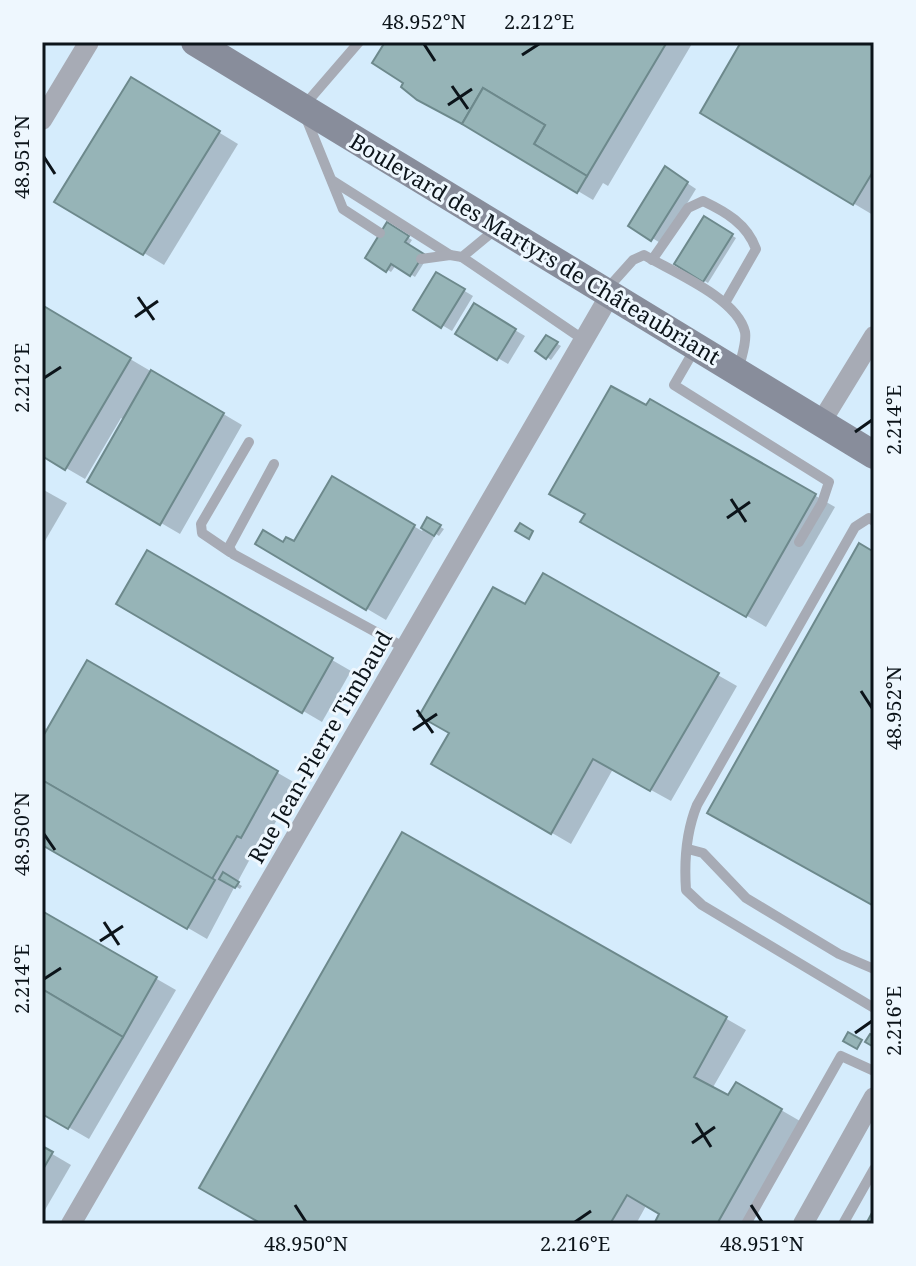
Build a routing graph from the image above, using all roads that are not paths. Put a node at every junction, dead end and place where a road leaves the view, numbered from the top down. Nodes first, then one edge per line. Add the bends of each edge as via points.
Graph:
1 (89, 42) edge
2 (195, 42) edge
3 (359, 42) edge
4 (302, 108) junction
5 (42, 120) edge
6 (331, 180) junction
7 (499, 227) junction
8 (380, 233) dead end
9 (450, 255) junction
10 (462, 257) junction
11 (421, 259) dead end
12 (652, 260) junction
13 (608, 292) junction
14 (725, 303) junction
15 (874, 336) edge
16 (584, 340) junction
17 (697, 346) junction
18 (738, 372) junction
19 (820, 424) junction
20 (249, 442) dead end
21 (874, 455) edge
22 (274, 464) dead end
23 (874, 521) edge
24 (799, 542) dead end
25 (233, 554) junction
26 (405, 648) junction
27 (688, 849) junction
28 (874, 969) edge
29 (874, 1008) edge
30 (874, 1071) edge
31 (874, 1097) edge
32 (869, 1118) edge
33 (874, 1169) edge
34 (71, 1224) edge
35 (746, 1224) edge
36 (803, 1224) edge
37 (843, 1224) edge

1 - 5 street
2 - 4 main road, Boulevard des Martyrs de Châteaubriant
3 - 4 lane
4 - 6 lane
4 - 7 main road, Boulevard des Martyrs de Châteaubriant
6 - 8 lane via 343,209
6 - 9 lane
7 - 10 lane
7 - 13 main road, Boulevard des Martyrs de Châteaubriant
9 - 10 lane
9 - 11 lane
10 - 16 lane
12 - 13 lane via 638,255
12 - 14 lane
12 - 14 lane via 688,208 703,201 718,208 751,235 756,249
13 - 16 street, Rue Jean-Pierre Timbaud
13 - 17 main road, Boulevard des Martyrs de Châteaubriant
14 - 18 lane via 738,313 746,335
15 - 19 street
16 - 26 street, Rue Jean-Pierre Timbaud
17 - 18 main road, Boulevard des Martyrs de Châteaubriant
17 - 24 lane via 674,385 829,482
18 - 19 main road, Boulevard des Martyrs de Châteaubriant
19 - 21 main road, Boulevard des Martyrs de Châteaubriant
20 - 25 lane via 201,524 202,533
22 - 25 lane via 229,547
23 - 27 lane via 869,518 855,527 847,540 697,805
25 - 26 lane
26 - 34 street, Rue Jean-Pierre Timbaud
27 - 28 lane via 703,853 746,898
27 - 29 lane via 686,890 702,905
30 - 35 lane via 841,1056
31 - 32 street
32 - 36 street
33 - 37 lane

